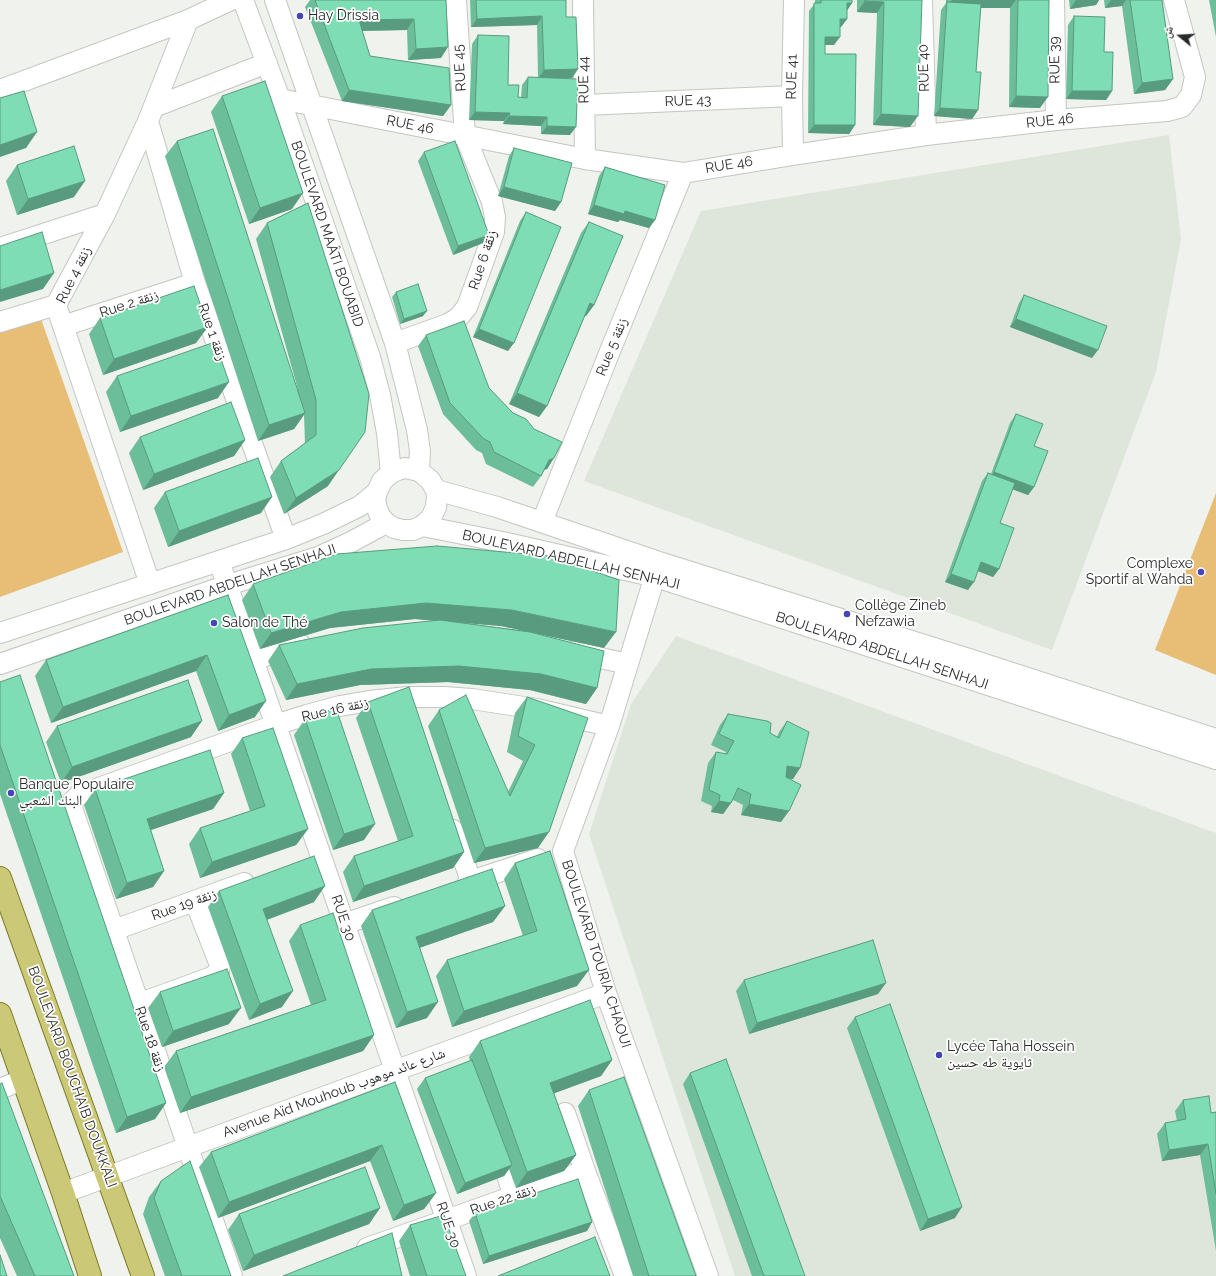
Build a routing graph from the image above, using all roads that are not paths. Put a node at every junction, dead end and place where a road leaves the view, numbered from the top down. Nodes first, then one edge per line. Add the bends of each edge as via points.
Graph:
1 (231, 0) edge
2 (243, 0) edge
3 (275, 0) edge
4 (456, 0) edge
5 (583, 0) edge
6 (794, 0) edge
7 (922, 0) edge
8 (1054, 0) edge
9 (1174, 0) edge
10 (188, 20) junction
11 (267, 63) junction
12 (0, 90) edge
13 (792, 96) junction
14 (280, 99) junction
15 (584, 105) junction
16 (312, 106) junction
17 (151, 114) junction
18 (1056, 120) junction
19 (926, 135) junction
20 (465, 136) junction
21 (792, 155) junction
22 (585, 159) junction
23 (683, 173) junction
24 (105, 214) junction
25 (0, 248) edge
26 (195, 283) junction
27 (56, 305) junction
28 (0, 322) edge
29 (63, 326) junction
30 (395, 343) junction
31 (391, 473) junction
32 (428, 480) junction
33 (377, 492) junction
34 (386, 522) junction
35 (542, 522) junction
36 (422, 526) junction
37 (286, 538) junction
38 (219, 561) junction
39 (657, 570) junction
40 (150, 584) junction
41 (228, 585) junction
42 (0, 633) edge
43 (320, 639) edge
44 (559, 645) edge
45 (253, 660) junction
46 (0, 664) edge
47 (628, 664) junction
48 (275, 726) junction
49 (609, 726) junction
50 (1216, 738) edge
51 (1216, 759) edge
52 (73, 801) joint
53 (448, 815) edge
54 (563, 851) junction
55 (262, 876) edge
56 (0, 878) edge
57 (471, 881) junction
58 (449, 889) edge
59 (195, 901) junction
60 (411, 901) edge
61 (344, 924) junction
62 (114, 930) junction
63 (606, 993) junction
64 (138, 1004) junction
65 (0, 1014) edge
66 (395, 1070) junction
67 (24, 1079) junction
68 (0, 1089) edge
69 (564, 1113) dead end
70 (492, 1133) edge
71 (188, 1147) junction
72 (585, 1171) junction
73 (107, 1176) junction
74 (63, 1193) junction
75 (514, 1196) junction
76 (446, 1220) junction
77 (352, 1253) edge
78 (90, 1276) edge
79 (143, 1276) edge
80 (232, 1276) edge
81 (466, 1276) edge
82 (625, 1276) edge
83 (708, 1276) edge

1 - 10 street
2 - 11 street, BOULEVARD MAÂTI BOUABID
3 - 16 street, BOULEVARD MAÂTI BOUABID
4 - 20 street, RUE 45
5 - 15 street, RUE 44
6 - 13 street, RUE 41
7 - 19 street, RUE 40
8 - 18 street, RUE 39
9 - 18 street, RUE 46 via 1195,76 1191,95 1182,107 1167,111
10 - 12 street
10 - 17 street, Rue 4 زنقة
11 - 14 street, BOULEVARD MAÂTI BOUABID
11 - 17 street
13 - 15 street, RUE 43
13 - 21 street, RUE 41
14 - 16 street, RUE 46
14 - 31 street, BOULEVARD MAÂTI BOUABID via 370,357 388,434
15 - 22 street, RUE 44
16 - 20 street, RUE 46
16 - 30 street, BOULEVARD MAÂTI BOUABID
17 - 24 street, Rue 4 زنقة
17 - 26 street, Rue 1 زنقة
18 - 19 street, RUE 46
19 - 21 street, RUE 46
20 - 22 street, RUE 46
20 - 30 street, Rue 6 زنقة via 492,202 494,232 467,307 458,318
21 - 23 street, RUE 46
22 - 23 street, RUE 46
23 - 35 street, Rue 5 زنقة
24 - 25 street
24 - 27 street, Rue 4 زنقة
26 - 29 street, Rue 2 زنقة
26 - 37 street, Rue 1 زنقة
27 - 28 street
27 - 29 street, Rue 4 زنقة
29 - 40 street, Rue 4 زنقة
30 - 32 street, BOULEVARD MAÂTI BOUABID
31 - 32 street, BOULEVARD ABDELLAH SENHAJI via 405,468
31 - 33 street, BOULEVARD ABDELLAH SENHAJI via 382,481
32 - 35 street, BOULEVARD ABDELLAH SENHAJI via 477,501
32 - 36 street, BOULEVARD MAÂTI BOUABID via 437,495 436,508 431,518
33 - 34 street via 377,508
33 - 37 street, BOULEVARD ABDELLAH SENHAJI via 360,506
34 - 36 street, BOULEVARD ABDELLAH SENHAJI via 394,528 403,530 413,530
34 - 41 street, BOULEVARD ABDELLAH SENHAJI via 318,557
35 - 39 street, BOULEVARD ABDELLAH SENHAJI
36 - 39 street, BOULEVARD ABDELLAH SENHAJI
37 - 38 street, BOULEVARD ABDELLAH SENHAJI
38 - 40 street, BOULEVARD ABDELLAH SENHAJI
38 - 41 street, RUE 30
39 - 47 street, BOULEVARD TOURIA CHAOUI
39 - 50 street, BOULEVARD ABDELLAH SENHAJI via 974,660
39 - 51 street, BOULEVARD ABDELLAH SENHAJI
40 - 42 street, BOULEVARD ABDELLAH SENHAJI
41 - 45 street, RUE 30
41 - 46 street, BOULEVARD ABDELLAH SENHAJI
43 - 45 street
44 - 47 street
45 - 48 street, RUE 30
47 - 49 street, BOULEVARD TOURIA CHAOUI
48 - 49 street, Rue 16 زنقة via 340,706 369,701 410,705 444,697 537,709
48 - 52 street, Rue 16 زنقة via 79,795
48 - 61 street, RUE 30 via 313,857
49 - 54 street, BOULEVARD TOURIA CHAOUI
52 - 62 street, Rue 18 زنقة via 72,808
53 - 57 street
54 - 57 street
54 - 63 street, BOULEVARD TOURIA CHAOUI
55 - 59 street, Rue 19 زنقة
56 - 73 main road, BOULEVARD BOUCHAIB DOUKKALI
57 - 58 street
59 - 62 street, Rue 19 زنقة
59 - 64 street via 220,965 218,974
60 - 61 street
61 - 66 street, RUE 30
62 - 64 street, Rue 18 زنقة
63 - 66 street, Avenue Aïd Mouhoub شارع عائد موهوب via 461,1054
63 - 83 street, BOULEVARD TOURIA CHAOUI
64 - 71 street, Rue 18 زنقة
65 - 67 main road
66 - 71 street, Avenue Aïd Mouhoub شارع عائد موهوب
66 - 76 street, RUE 30
67 - 68 street
67 - 74 main road
69 - 72 street
70 - 75 street
71 - 73 street, Avenue Aïd Mouhoub شارع عائد موهوب
71 - 80 street, Rue 18 زنقة
72 - 75 street, Rue 22 زنقة
72 - 82 street
73 - 74 street, Avenue Aïd Mouhoub شارع عائد موهوب
73 - 79 main road, BOULEVARD BOUCHAIB DOUKKALI
74 - 78 main road
75 - 76 street, Rue 22 زنقة
76 - 77 street, Rue 22 زنقة
76 - 81 street, RUE 30

